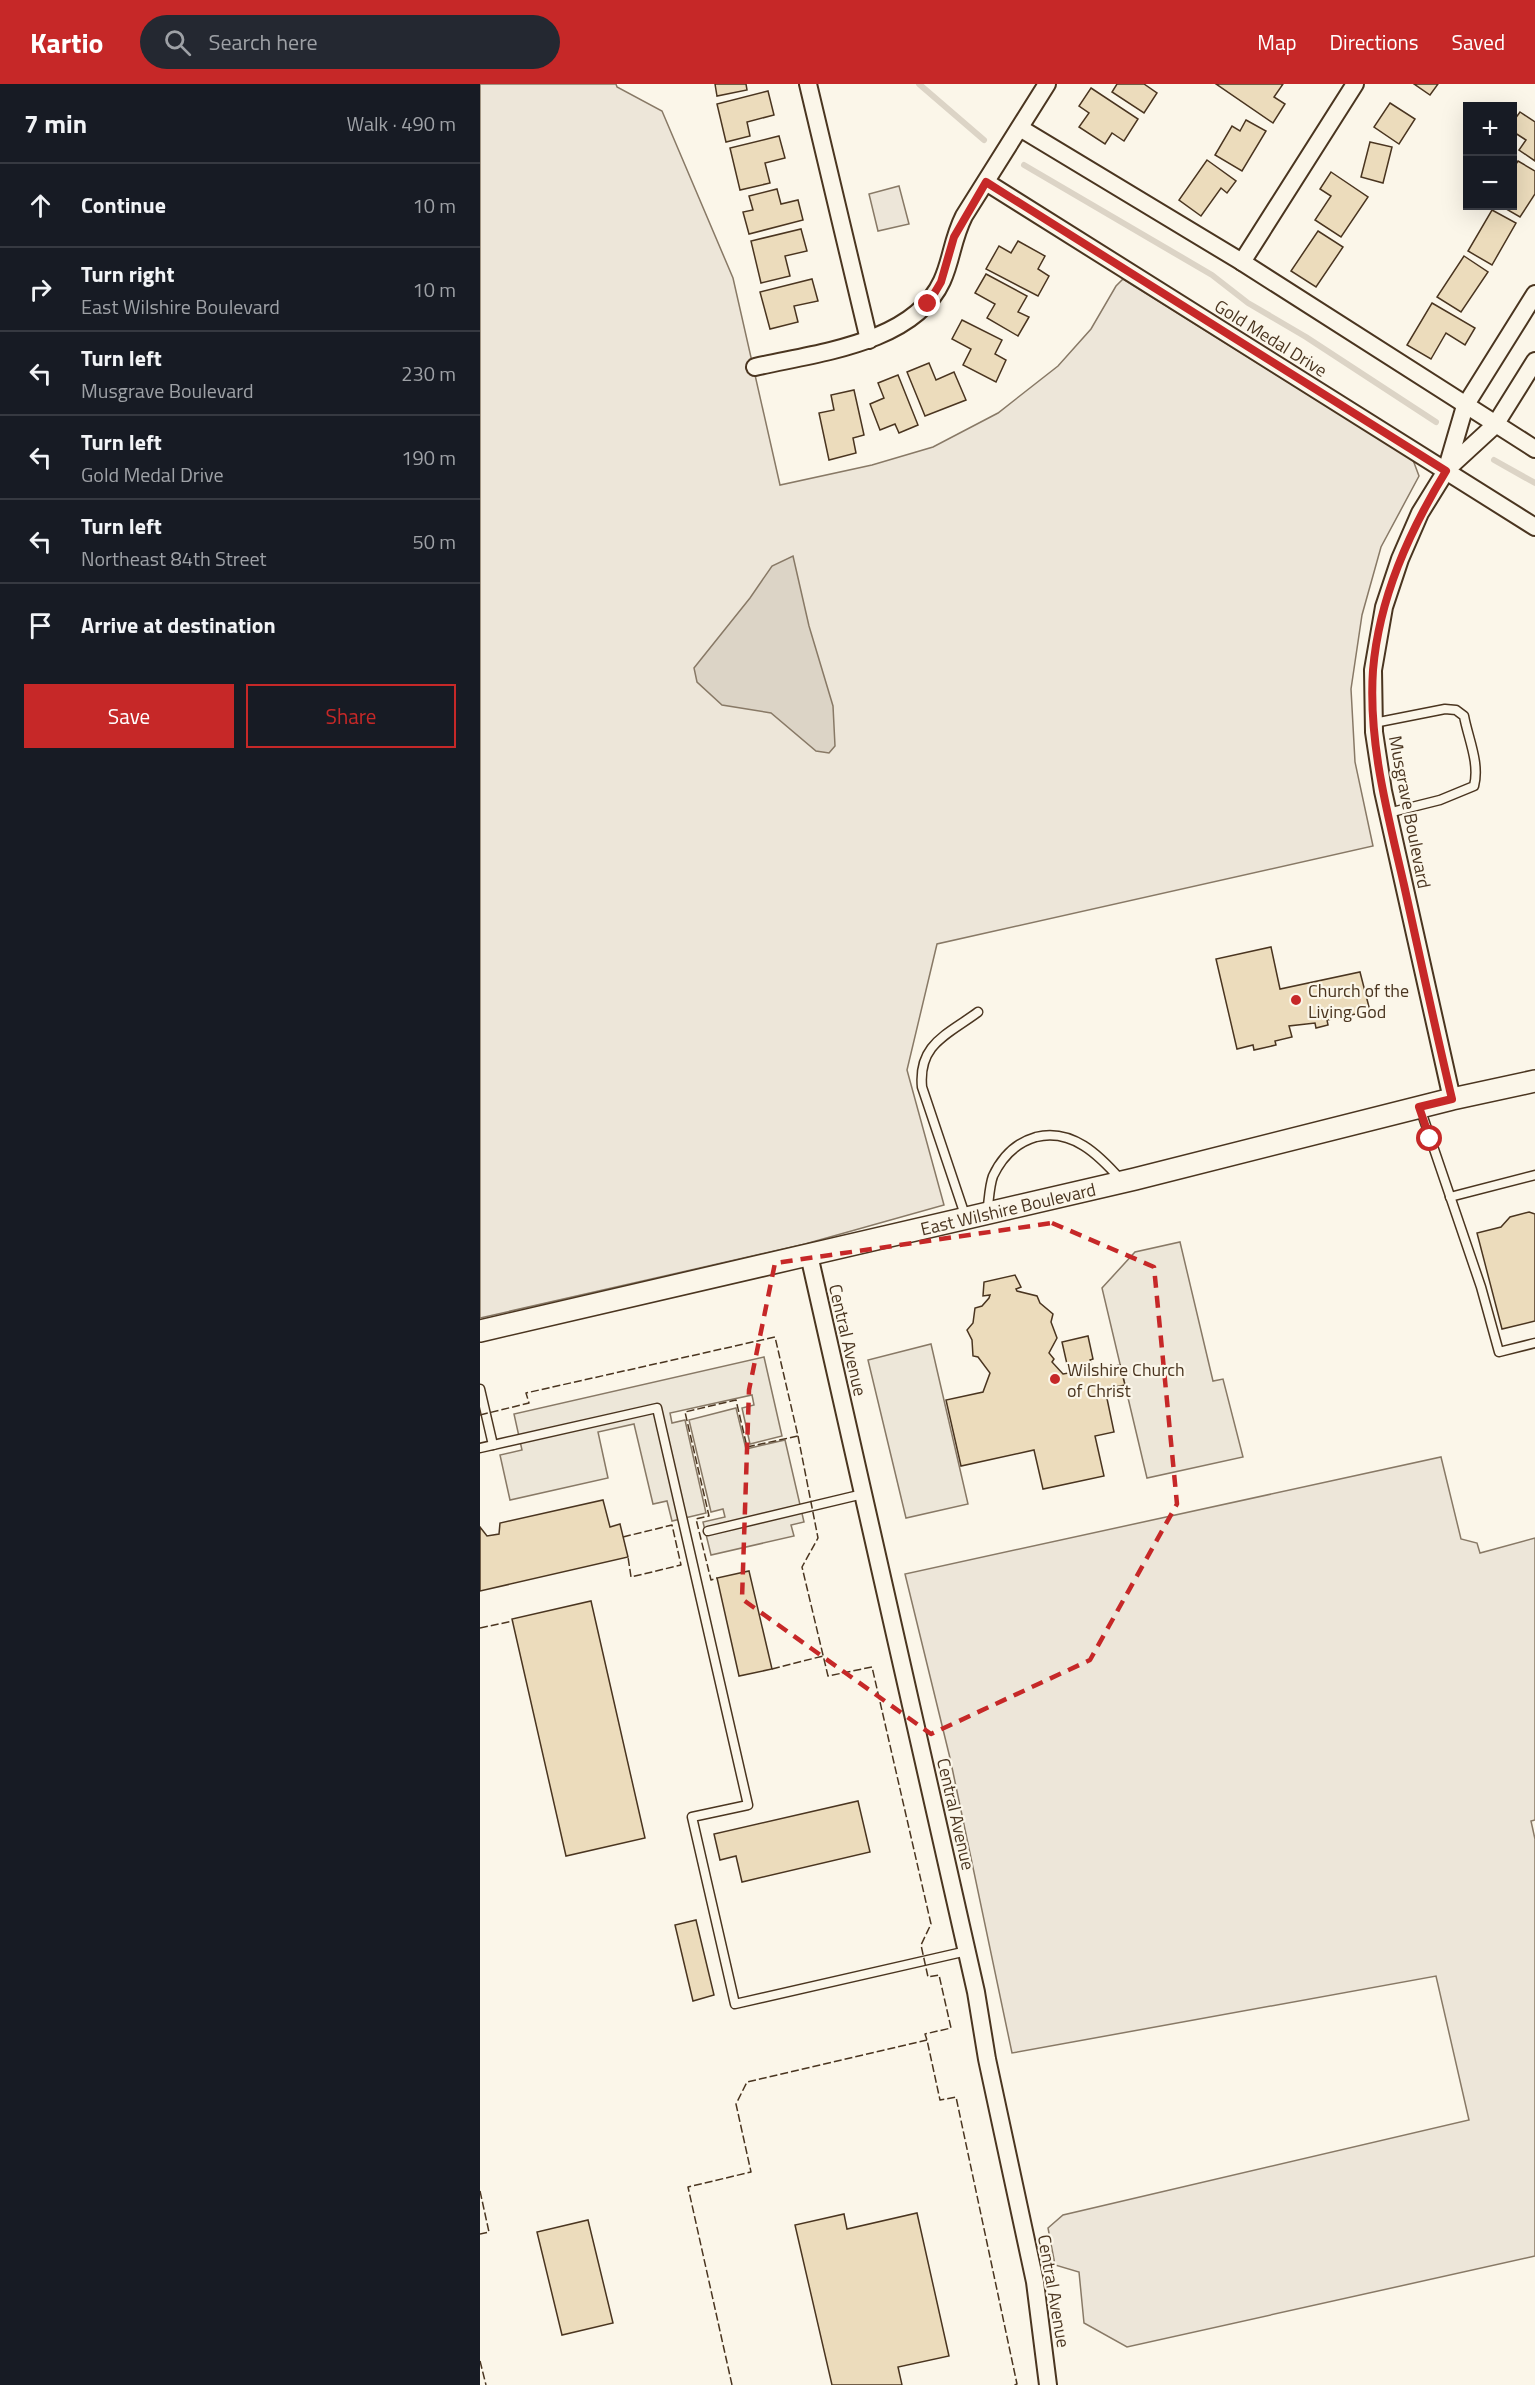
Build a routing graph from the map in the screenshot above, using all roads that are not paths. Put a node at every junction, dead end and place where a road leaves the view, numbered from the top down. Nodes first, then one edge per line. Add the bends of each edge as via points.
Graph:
1 (808, 84) edge
2 (1047, 84) edge
3 (1355, 84) edge
4 (1020, 128) junction
5 (986, 182) junction
6 (1242, 262) junction
7 (1535, 294) edge
8 (869, 340) junction
9 (1535, 361) edge
10 (755, 367) dead end
11 (1465, 406) junction
12 (1495, 425) junction
13 (1535, 449) edge
14 (1446, 471) junction
15 (1535, 527) edge
16 (1374, 723) junction
17 (1388, 813) junction
18 (978, 1012) dead end
19 (1535, 1081) edge
20 (1452, 1099) junction
21 (1419, 1107) junction
22 (1535, 1175) edge
23 (1123, 1182) junction
24 (1450, 1197) junction
25 (987, 1214) junction
26 (966, 1218) junction
27 (809, 1255) junction
28 (480, 1331) edge
29 (1535, 1343) edge
30 (480, 1389) edge
31 (493, 1445) junction
32 (480, 1448) edge
33 (863, 1494) junction
34 (708, 1531) dead end
35 (967, 1951) junction
36 (1048, 2385) edge

1 - 8 street
2 - 4 street
3 - 6 street
4 - 5 street
4 - 6 street
5 - 8 street via 954,237 941,282 928,304 911,319
5 - 14 street, Gold Medal Drive
6 - 11 street
7 - 11 street, Musgrave Boulevard
8 - 10 street
9 - 12 street, Musgrave Boulevard
11 - 12 street
11 - 14 street, Musgrave Boulevard
12 - 13 street
12 - 14 street, Musgrave Boulevard
14 - 15 street, Gold Medal Drive
14 - 16 street, Musgrave Boulevard via 1420,513 1384,607 1373,670
16 - 17 street, Musgrave Boulevard
16 - 17 lane via 1456,710 1464,716 1474,758 1474,786 1440,800
17 - 20 street, Musgrave Boulevard
18 - 26 lane via 926,1052 921,1068 922,1087
19 - 20 street, East Wilshire Boulevard
20 - 21 street, East Wilshire Boulevard
21 - 23 street, East Wilshire Boulevard
21 - 24 lane
22 - 24 lane
23 - 25 street, East Wilshire Boulevard
23 - 25 lane via 1101,1158 1077,1142 1059,1134 1042,1136 1023,1141 1007,1153 992,1178
24 - 29 lane via 1499,1352
25 - 26 street, East Wilshire Boulevard
26 - 27 street, East Wilshire Boulevard
27 - 28 street, East Wilshire Boulevard
27 - 33 street, Central Avenue
30 - 31 lane
31 - 32 lane
31 - 35 lane via 657,1408 748,1805 692,1817 735,2004
33 - 34 lane
33 - 35 street, Central Avenue
35 - 36 street, Central Avenue via 1035,2282

